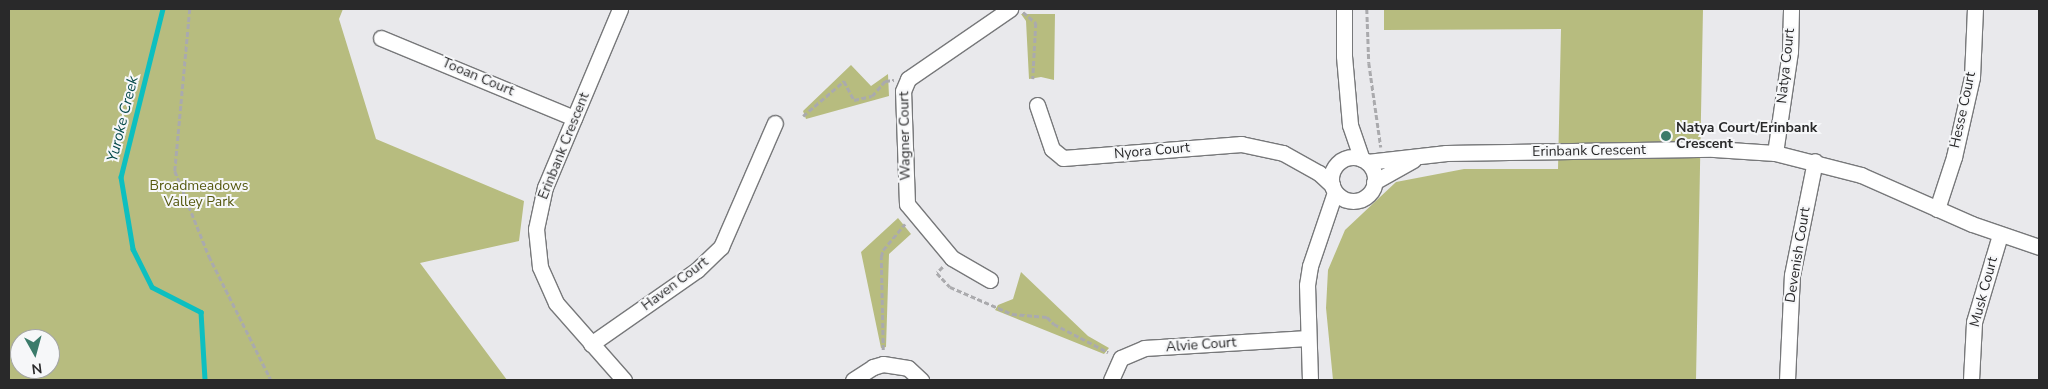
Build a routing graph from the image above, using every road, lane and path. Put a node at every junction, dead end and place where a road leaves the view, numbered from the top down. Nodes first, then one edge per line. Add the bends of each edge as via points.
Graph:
1 (190, 9) edge
2 (620, 9) edge
3 (1010, 9) edge
4 (1021, 9) edge
5 (1344, 9) edge
6 (1367, 9) edge
7 (1791, 9) edge
8 (1975, 9) edge
9 (381, 38) dead end
10 (1033, 79) dead end
11 (904, 85) junction
12 (1037, 105) dead end
13 (803, 116) dead end
14 (574, 118) junction
15 (775, 123) dead end
16 (1350, 125) junction
17 (1774, 153) junction
18 (1421, 156) junction
19 (1382, 159) junction
20 (1364, 160) junction
21 (1300, 161) junction
22 (1815, 161) junction
23 (1339, 162) junction
24 (1374, 182) junction
25 (1334, 188) junction
26 (1354, 201) junction
27 (1937, 209) junction
28 (911, 211) junction
29 (1323, 233) junction
30 (2000, 235) junction
31 (2039, 248) edge
32 (952, 258) junction
33 (990, 280) dead end
34 (1308, 338) junction
35 (591, 344) junction
36 (1108, 352) dead end
37 (884, 364) junction
38 (271, 380) edge
39 (624, 380) edge
40 (852, 380) edge
41 (921, 380) edge
42 (1110, 380) edge
43 (1310, 380) edge
44 (1787, 380) edge
45 (1971, 380) edge

1 - 38 path via 176,171 208,256
2 - 14 street, Erinbank Crescent
3 - 11 street, Wagner Court
4 - 10 path via 1036,23
5 - 16 street
6 - 19 path via 1369,63
7 - 17 street, Natya Court via 1790,51
8 - 27 street, Hesse Court via 1972,77 1956,148
9 - 14 street, Tooan Court
11 - 13 path via 890,79 872,96 854,100 844,80
11 - 28 street, Wagner Court via 906,195
12 - 21 street, Nyora Court via 1052,149 1063,158 1241,144 1263,147
14 - 35 street, Erinbank Crescent via 545,187 539,209 536,246 547,286 556,303
15 - 35 street, Haven Court via 721,246 697,270
16 - 20 street
16 - 23 street
17 - 18 street, Erinbank Crescent via 1714,149
17 - 22 street, Erinbank Crescent
18 - 19 street, Erinbank Crescent
18 - 24 street, Erinbank Crescent
19 - 20 street, Erinbank Crescent
20 - 23 street
20 - 24 street via 1374,172
21 - 23 street, Nyora Court
21 - 25 street, Nyora Court
22 - 27 street, Erinbank Crescent via 1861,175
22 - 44 street, Devenish Court via 1792,275
23 - 25 street
24 - 26 street via 1367,196
25 - 26 street
25 - 29 street
26 - 29 street
27 - 30 street, Erinbank Crescent
28 - 32 street, Wagner Court
28 - 37 path via 905,224 883,250
29 - 34 street via 1310,266
30 - 31 street, Erinbank Crescent
30 - 45 street, Musk Court via 1974,322
32 - 33 street, Wagner Court
32 - 36 path via 937,273 950,287 1012,314 1047,317 1054,324
34 - 42 street, Alvie Court via 1144,348 1120,358
34 - 43 street
35 - 39 street, Erinbank Crescent
37 - 40 street
37 - 41 street via 908,368

